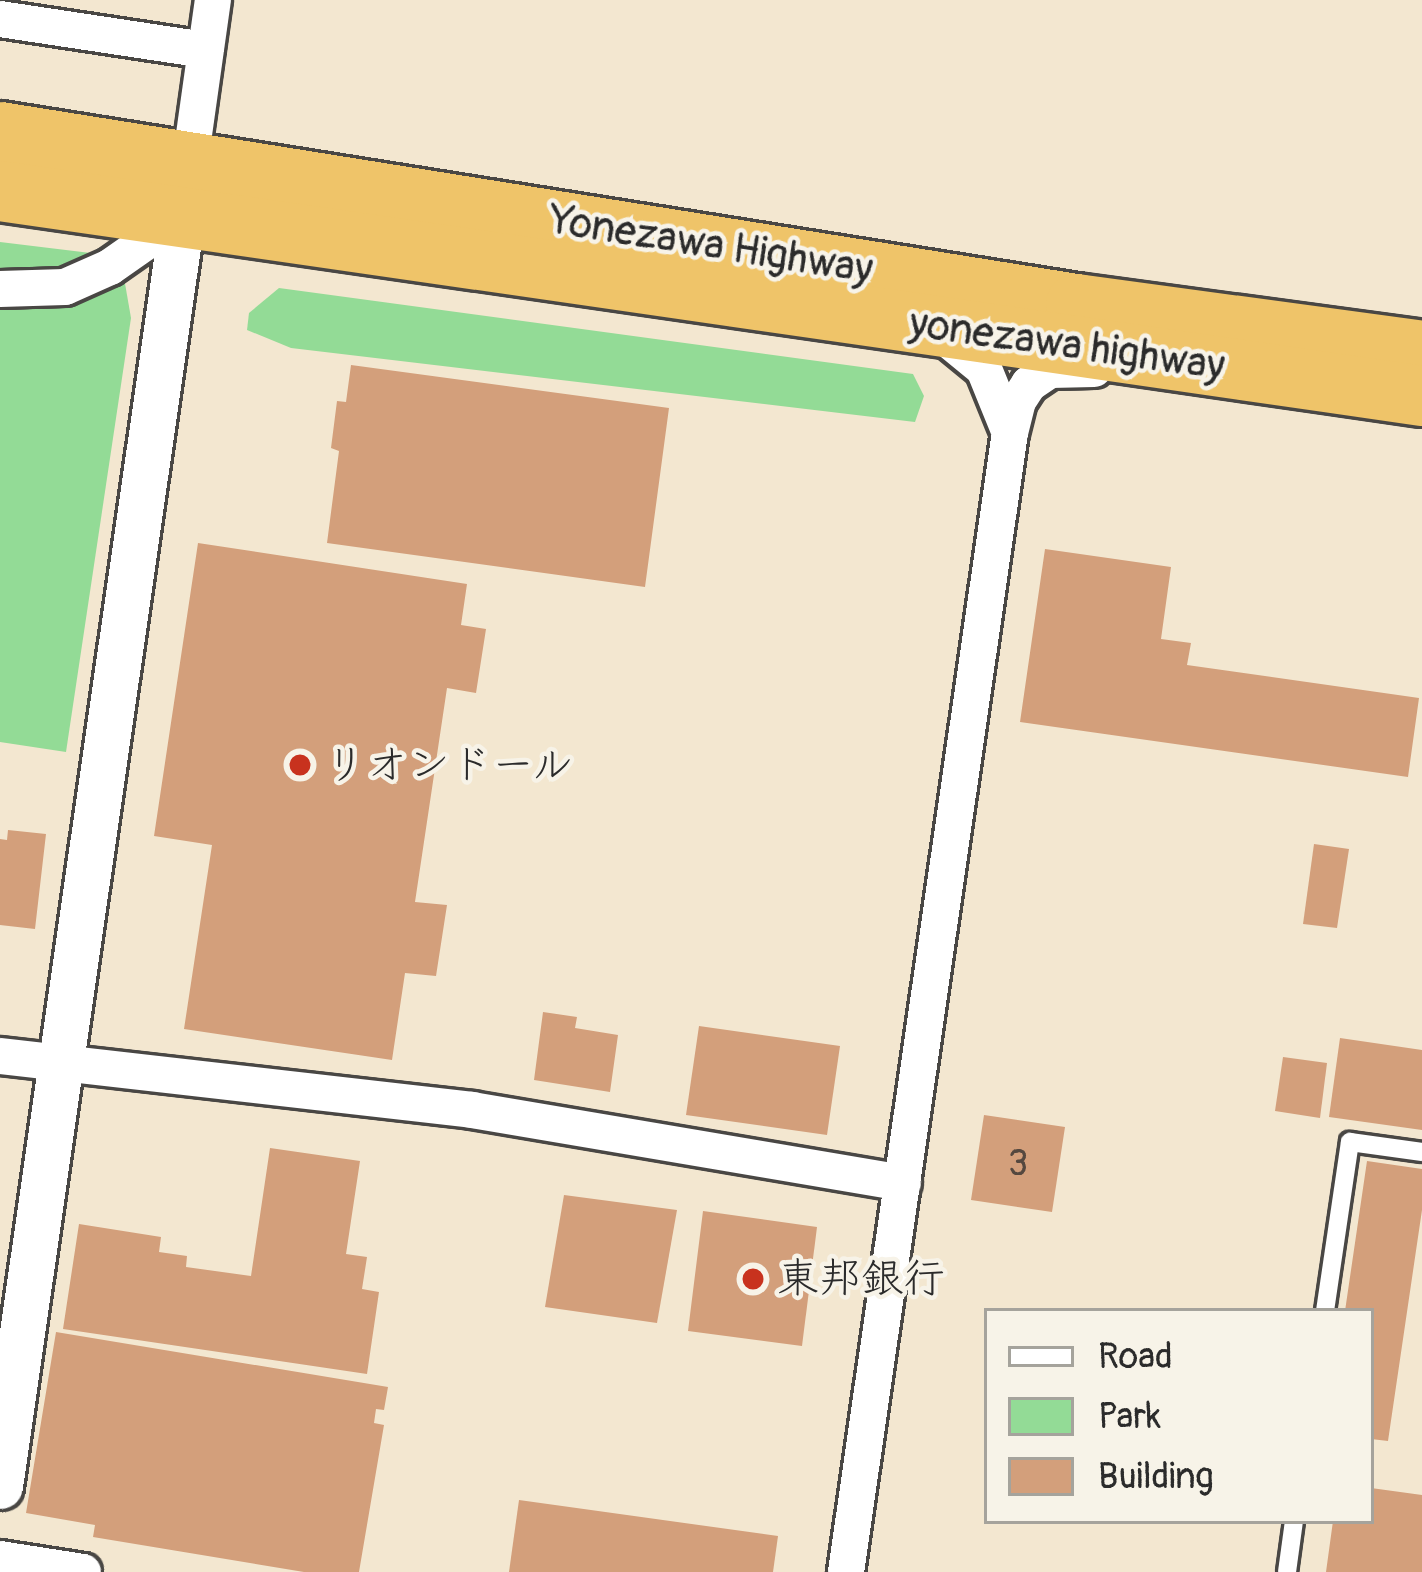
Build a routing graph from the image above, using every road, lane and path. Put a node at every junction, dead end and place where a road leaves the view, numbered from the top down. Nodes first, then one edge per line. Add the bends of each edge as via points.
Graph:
1 (213, 0) edge
2 (0, 19) edge
3 (206, 50) junction
4 (0, 132) edge
5 (186, 190) junction
6 (0, 191) edge
7 (0, 289) edge
8 (912, 323) junction
9 (1422, 350) edge
10 (1269, 374) junction
11 (1422, 396) edge
12 (1010, 433) junction
13 (0, 1056) edge
14 (61, 1064) junction
15 (1422, 1152) edge
16 (903, 1183) junction
17 (1325, 1308) edge
18 (0, 1486) edge
19 (1294, 1524) edge
20 (0, 1559) edge
21 (83, 1572) edge
22 (846, 1572) edge
23 (1287, 1572) edge

1 - 3 street
2 - 3 street
3 - 5 street
4 - 5 highway, Yonezawa Highway
5 - 6 highway, yonezawa highway
5 - 7 street via 110,267 65,287
5 - 8 highway, yonezawa highway
5 - 9 highway, Yonezawa Highway
5 - 14 street
8 - 10 highway, yonezawa highway
8 - 12 street via 941,332 983,369
10 - 11 highway, yonezawa highway
10 - 12 street via 1191,381 1050,370 1029,383
12 - 16 street
13 - 14 street
14 - 16 street via 472,1110
14 - 18 street
15 - 17 lane via 1350,1142
16 - 22 street
19 - 23 lane
20 - 21 street

